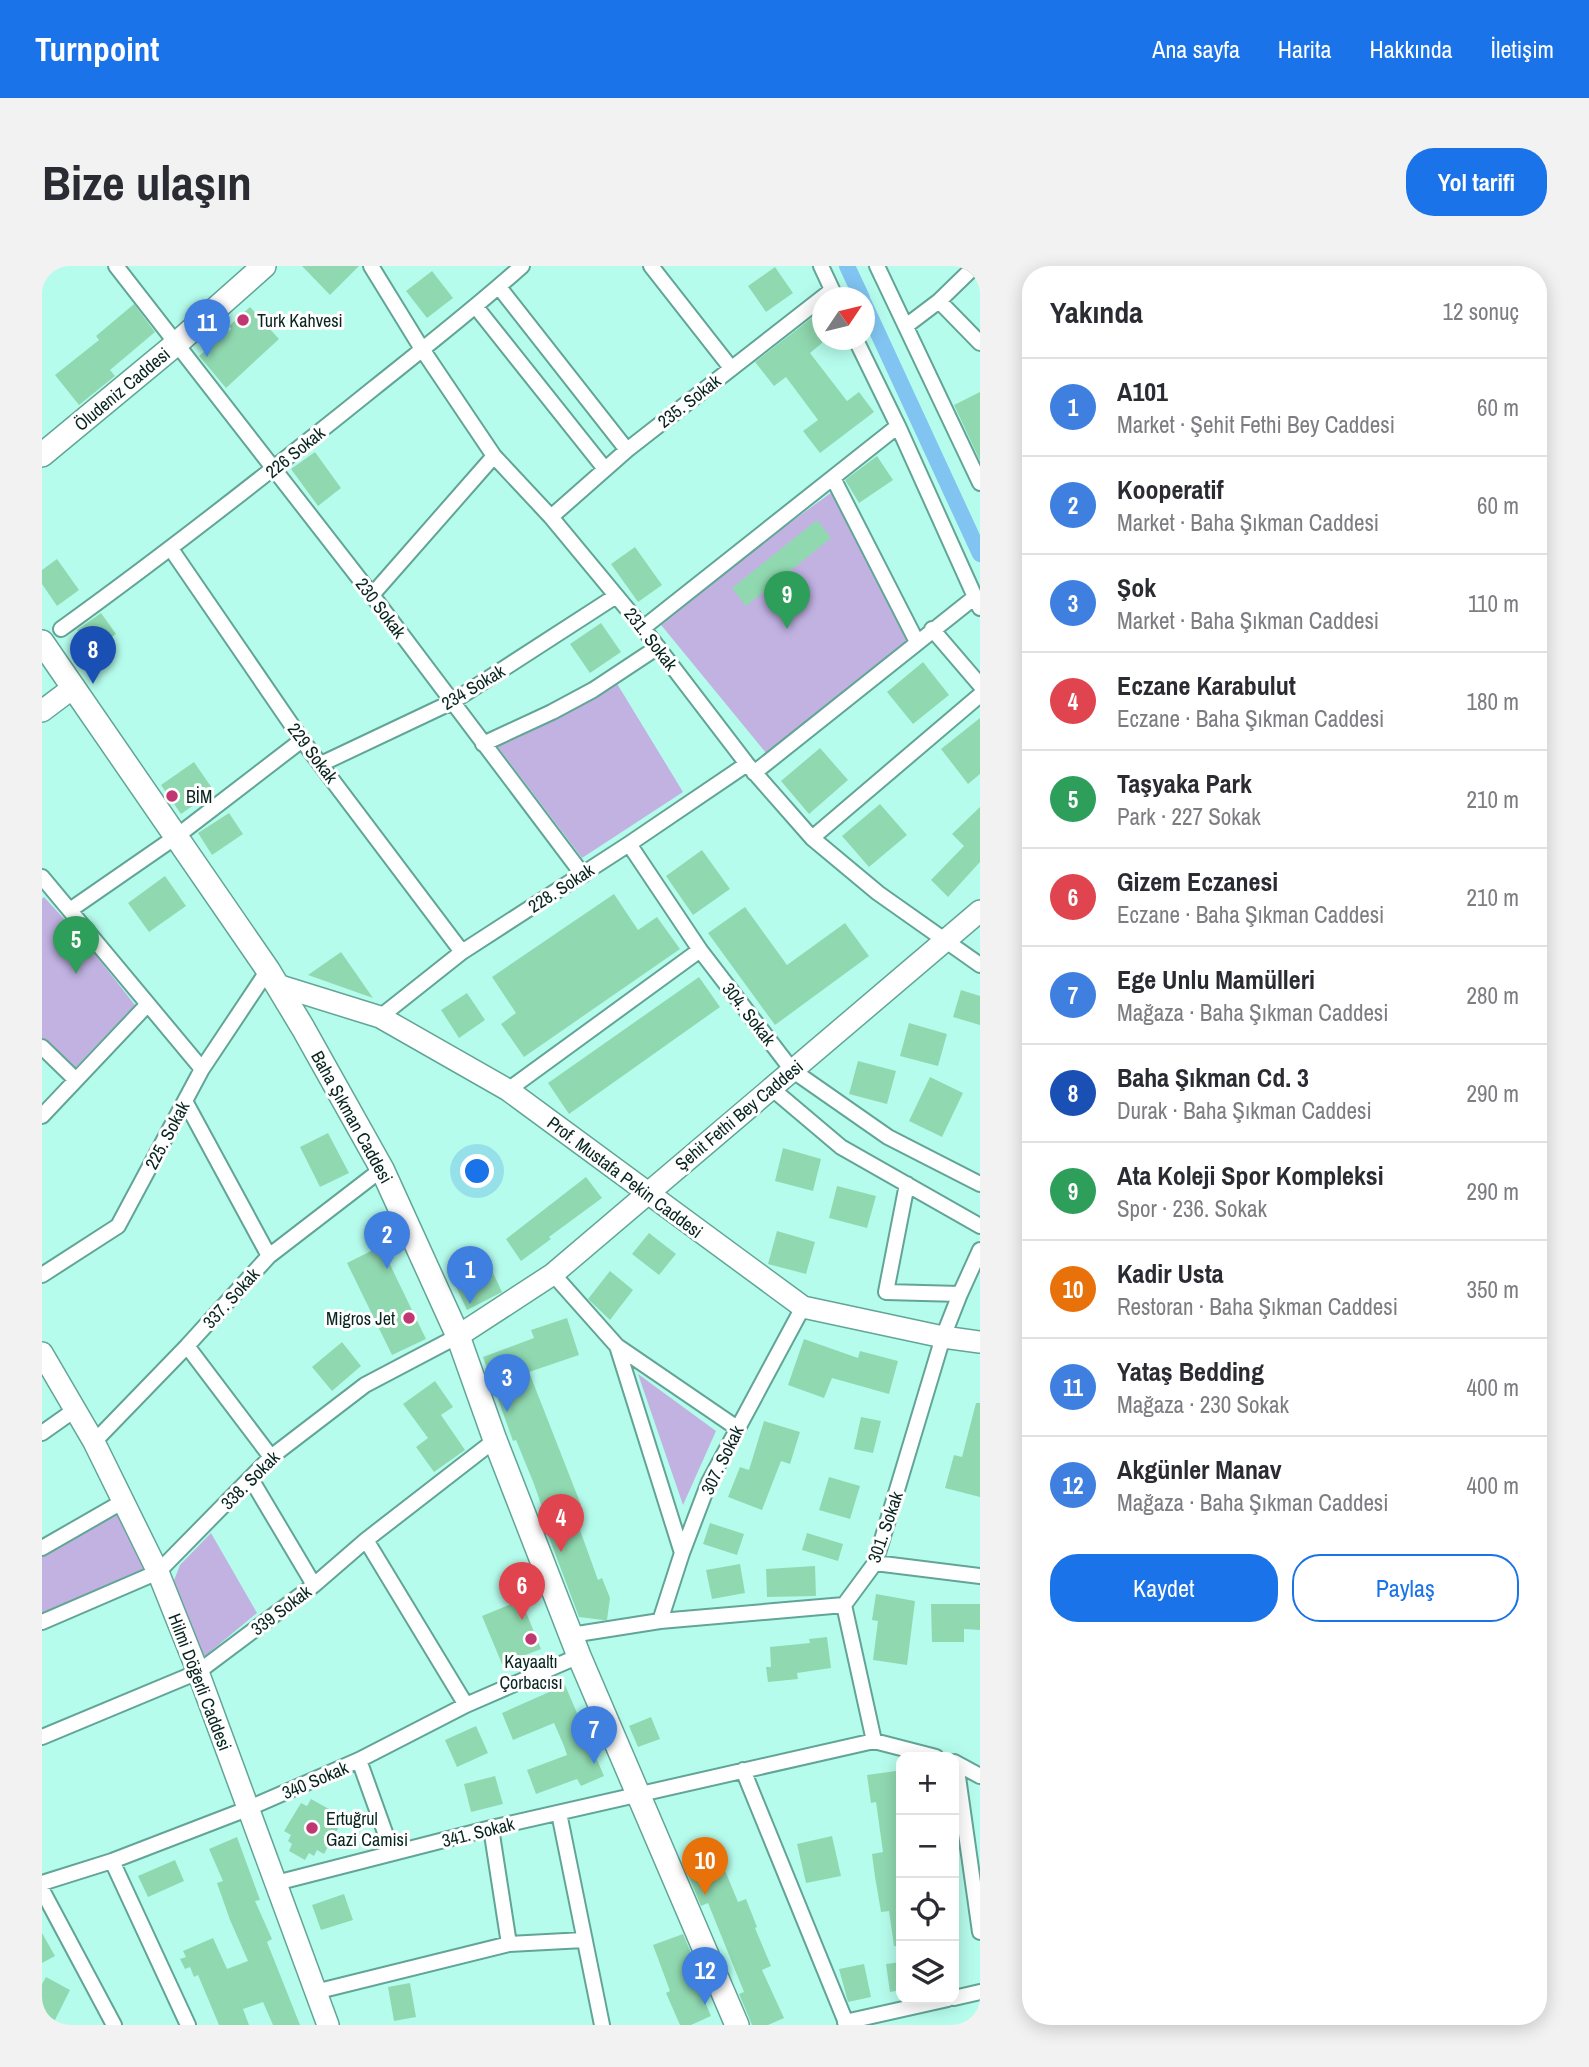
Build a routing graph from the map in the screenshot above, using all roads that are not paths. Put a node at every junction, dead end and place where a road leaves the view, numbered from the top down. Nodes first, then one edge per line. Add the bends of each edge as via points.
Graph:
1 (116, 266) edge
2 (371, 266) edge
3 (522, 266) edge
4 (651, 266) edge
5 (821, 266) edge
6 (877, 266) edge
7 (975, 266) edge
8 (256, 269) edge
9 (499, 287) junction
10 (831, 287) edge
11 (939, 301) junction
12 (476, 307) junction
13 (812, 310) edge
14 (906, 326) junction
15 (980, 343) edge
16 (176, 344) junction
17 (422, 349) junction
18 (861, 350) edge
19 (731, 368) junction
20 (898, 426) junction
21 (627, 450) junction
22 (42, 455) edge
23 (494, 456) junction
24 (273, 470) junction
25 (605, 470) junction
26 (833, 478) junction
27 (980, 483) edge
28 (551, 517) junction
29 (171, 549) junction
30 (372, 596) junction
31 (616, 596) junction
32 (977, 603) edge
33 (643, 628) junction
34 (932, 629) junction
35 (52, 636) edge
36 (917, 642) junction
37 (658, 648) junction
38 (980, 685) edge
39 (74, 687) junction
40 (980, 695) edge
41 (452, 702) junction
42 (42, 711) edge
43 (302, 740) junction
44 (483, 744) junction
45 (321, 764) junction
46 (751, 769) junction
47 (177, 836) junction
48 (812, 838) junction
49 (629, 844) junction
50 (583, 874) junction
51 (44, 883) edge
52 (70, 910) junction
53 (980, 911) edge
54 (944, 942) junction
55 (700, 950) junction
56 (462, 952) junction
57 (980, 965) edge
58 (272, 978) junction
59 (147, 1005) junction
60 (380, 1017) junction
61 (42, 1047) edge
62 (202, 1069) junction
63 (792, 1070) junction
64 (76, 1080) junction
65 (770, 1087) junction
66 (508, 1090) junction
67 (185, 1101) junction
68 (42, 1116) edge
69 (382, 1169) junction
70 (907, 1184) junction
71 (980, 1184) edge
72 (646, 1193) junction
73 (980, 1226) edge
74 (980, 1250) edge
75 (269, 1256) junction
76 (553, 1273) junction
77 (42, 1275) edge
78 (960, 1294) junction
79 (803, 1307) junction
80 (458, 1336) junction
81 (943, 1337) junction
82 (980, 1342) edge
83 (187, 1346) junction
84 (617, 1346) junction
85 (42, 1353) edge
86 (76, 1409) junction
87 (737, 1428) junction
88 (42, 1433) edge
89 (495, 1440) junction
90 (94, 1442) junction
91 (271, 1457) junction
92 (251, 1479) junction
93 (122, 1502) junction
94 (366, 1540) junction
95 (42, 1548) edge
96 (682, 1553) junction
97 (875, 1563) junction
98 (158, 1572) junction
99 (980, 1576) edge
100 (314, 1586) junction
101 (844, 1605) junction
102 (660, 1621) junction
103 (42, 1622) edge
104 (571, 1635) junction
105 (579, 1656) junction
106 (198, 1672) junction
107 (466, 1705) junction
108 (42, 1737) edge
109 (874, 1741) junction
110 (917, 1752) edge
111 (359, 1760) junction
112 (959, 1764) edge
113 (743, 1770) junction
114 (980, 1776) edge
115 (959, 1789) edge
116 (639, 1795) junction
117 (247, 1809) junction
118 (559, 1812) junction
119 (491, 1828) junction
120 (392, 1853) junction
121 (112, 1861) junction
122 (42, 1883) edge
123 (276, 1883) junction
124 (42, 1890) edge
125 (980, 1932) edge
126 (584, 1940) junction
127 (509, 1944) junction
128 (315, 1992) junction
129 (980, 1992) edge
130 (959, 1997) edge
131 (927, 2004) edge
132 (846, 2023) edge
133 (114, 2025) edge
134 (188, 2025) edge
135 (328, 2025) edge
136 (601, 2025) edge
137 (737, 2025) edge

1 - 16 street, 230 Sokak
2 - 17 street, 231. Sokak
3 - 9 street, 226 Sokak
4 - 19 street
5 - 10 street
6 - 14 street
7 - 11 street
8 - 16 main road, Öludeniz Caddesi
9 - 12 street, 226 Sokak
9 - 21 street
11 - 14 street
11 - 15 street
12 - 17 street, 226 Sokak
12 - 25 street
13 - 19 street, 235. Sokak
14 - 27 street
16 - 22 main road, Öludeniz Caddesi
16 - 24 street, 230 Sokak
17 - 23 street, 231. Sokak
17 - 24 street, 226 Sokak
18 - 20 street
19 - 21 street, 235. Sokak
20 - 26 street
20 - 32 street
21 - 25 street, 235. Sokak
23 - 28 street, 231. Sokak
23 - 30 street
24 - 29 street, 226 Sokak
24 - 30 street, 230 Sokak
25 - 28 street, 235. Sokak
26 - 33 street
26 - 36 street
28 - 31 street, 231. Sokak
29 - 35 street, 226 Sokak
29 - 43 street, 229 Sokak
30 - 41 street, 230 Sokak
31 - 33 street, 231. Sokak
31 - 41 street, 234 Sokak
32 - 34 street, 228. Sokak
33 - 37 street, 231. Sokak
34 - 36 street, 228. Sokak
34 - 38 street
35 - 39 main road, Baha Şıkman Caddesi
36 - 46 street, 228. Sokak
37 - 44 street via 593,690
37 - 46 street, 231. Sokak
39 - 42 street
39 - 47 main road, Baha Şıkman Caddesi
40 - 48 street
41 - 44 street, 230 Sokak
41 - 45 street, 234 Sokak
43 - 45 street, 229 Sokak
43 - 47 street
44 - 50 street, 230 Sokak
45 - 56 street, 229 Sokak
46 - 48 street, 231. Sokak
46 - 49 street, 228. Sokak
47 - 52 street
47 - 58 main road, Baha Şıkman Caddesi
48 - 54 street, 231. Sokak
49 - 50 street, 228. Sokak
49 - 55 street, 304. Sokak
50 - 56 street, 228. Sokak
51 - 52 street
52 - 59 street
53 - 54 street, Şehit Fethi Bey Caddesi
54 - 57 street, 231. Sokak
54 - 63 street, Şehit Fethi Bey Caddesi
55 - 63 street, 304. Sokak
55 - 66 street
56 - 60 street, 228. Sokak
58 - 60 street, Prof. Mustafa Pekin Caddesi
58 - 62 street, 225. Sokak
58 - 69 main road, Baha Şıkman Caddesi
59 - 62 street
59 - 64 street
60 - 66 street, Prof. Mustafa Pekin Caddesi
61 - 64 street
62 - 67 street, 225. Sokak
63 - 65 street, Şehit Fethi Bey Caddesi
63 - 71 street, 304. Sokak via 888,1137
64 - 68 street
65 - 70 street via 841,1147
65 - 72 street, Şehit Fethi Bey Caddesi
66 - 72 street, Prof. Mustafa Pekin Caddesi
67 - 75 street
67 - 77 street, 225. Sokak via 118,1226
69 - 75 street, 337. Sokak
69 - 80 main road, Baha Şıkman Caddesi
70 - 73 street
70 - 78 street via 886,1292
72 - 76 street, Şehit Fethi Bey Caddesi
72 - 79 street, Prof. Mustafa Pekin Caddesi
74 - 78 street, 301. Sokak
75 - 83 street, 337. Sokak
76 - 80 street, Şehit Fethi Bey Caddesi
76 - 84 street
78 - 81 street, 301. Sokak
79 - 81 street, Prof. Mustafa Pekin Caddesi
79 - 87 street, 307. Sokak
80 - 89 main road, Baha Şıkman Caddesi
80 - 91 street, 338. Sokak via 365,1385
81 - 82 street, Prof. Mustafa Pekin Caddesi
81 - 97 street, 301. Sokak
83 - 90 street, 337. Sokak
83 - 91 street
84 - 87 street
84 - 96 street
85 - 86 street, Hilmi Döğerli Caddesi
86 - 88 street
86 - 90 street, Hilmi Döğerli Caddesi
87 - 96 street, 307. Sokak via 709,1482
89 - 94 street, 339 Sokak
89 - 104 main road, Baha Şıkman Caddesi
90 - 93 street, Hilmi Döğerli Caddesi
91 - 92 street, 338. Sokak
92 - 98 street, 338. Sokak
92 - 100 street
93 - 95 street
93 - 98 street, Hilmi Döğerli Caddesi
94 - 100 street, 339 Sokak
94 - 107 street
96 - 102 street, 307. Sokak
97 - 99 street
97 - 101 street, 301. Sokak
98 - 103 street, 338. Sokak
98 - 106 street, Hilmi Döğerli Caddesi
100 - 106 street, 339 Sokak
101 - 102 street
101 - 109 street
102 - 104 street
104 - 105 main road, Baha Şıkman Caddesi
105 - 107 street, 340 Sokak
105 - 116 main road, Baha Şıkman Caddesi
106 - 108 street, 339 Sokak
106 - 117 street, Hilmi Döğerli Caddesi
107 - 111 street, 340 Sokak
109 - 110 street
109 - 113 street, 341. Sokak
111 - 117 street, 340 Sokak
111 - 120 street
112 - 114 street
113 - 116 street, 341. Sokak
113 - 132 street
115 - 125 street
116 - 118 street, 341. Sokak
116 - 137 main road, Baha Şıkman Caddesi
117 - 121 street, 340 Sokak
117 - 123 street, Hilmi Döğerli Caddesi
118 - 119 street, 341. Sokak
118 - 126 street
119 - 120 street, 341. Sokak
119 - 127 street
120 - 123 street, 341. Sokak
121 - 122 street, 340 Sokak
121 - 134 street
123 - 128 street, Hilmi Döğerli Caddesi
124 - 133 street
126 - 127 street
126 - 136 street
127 - 128 street
128 - 135 street, Hilmi Döğerli Caddesi
129 - 130 street
131 - 132 street

